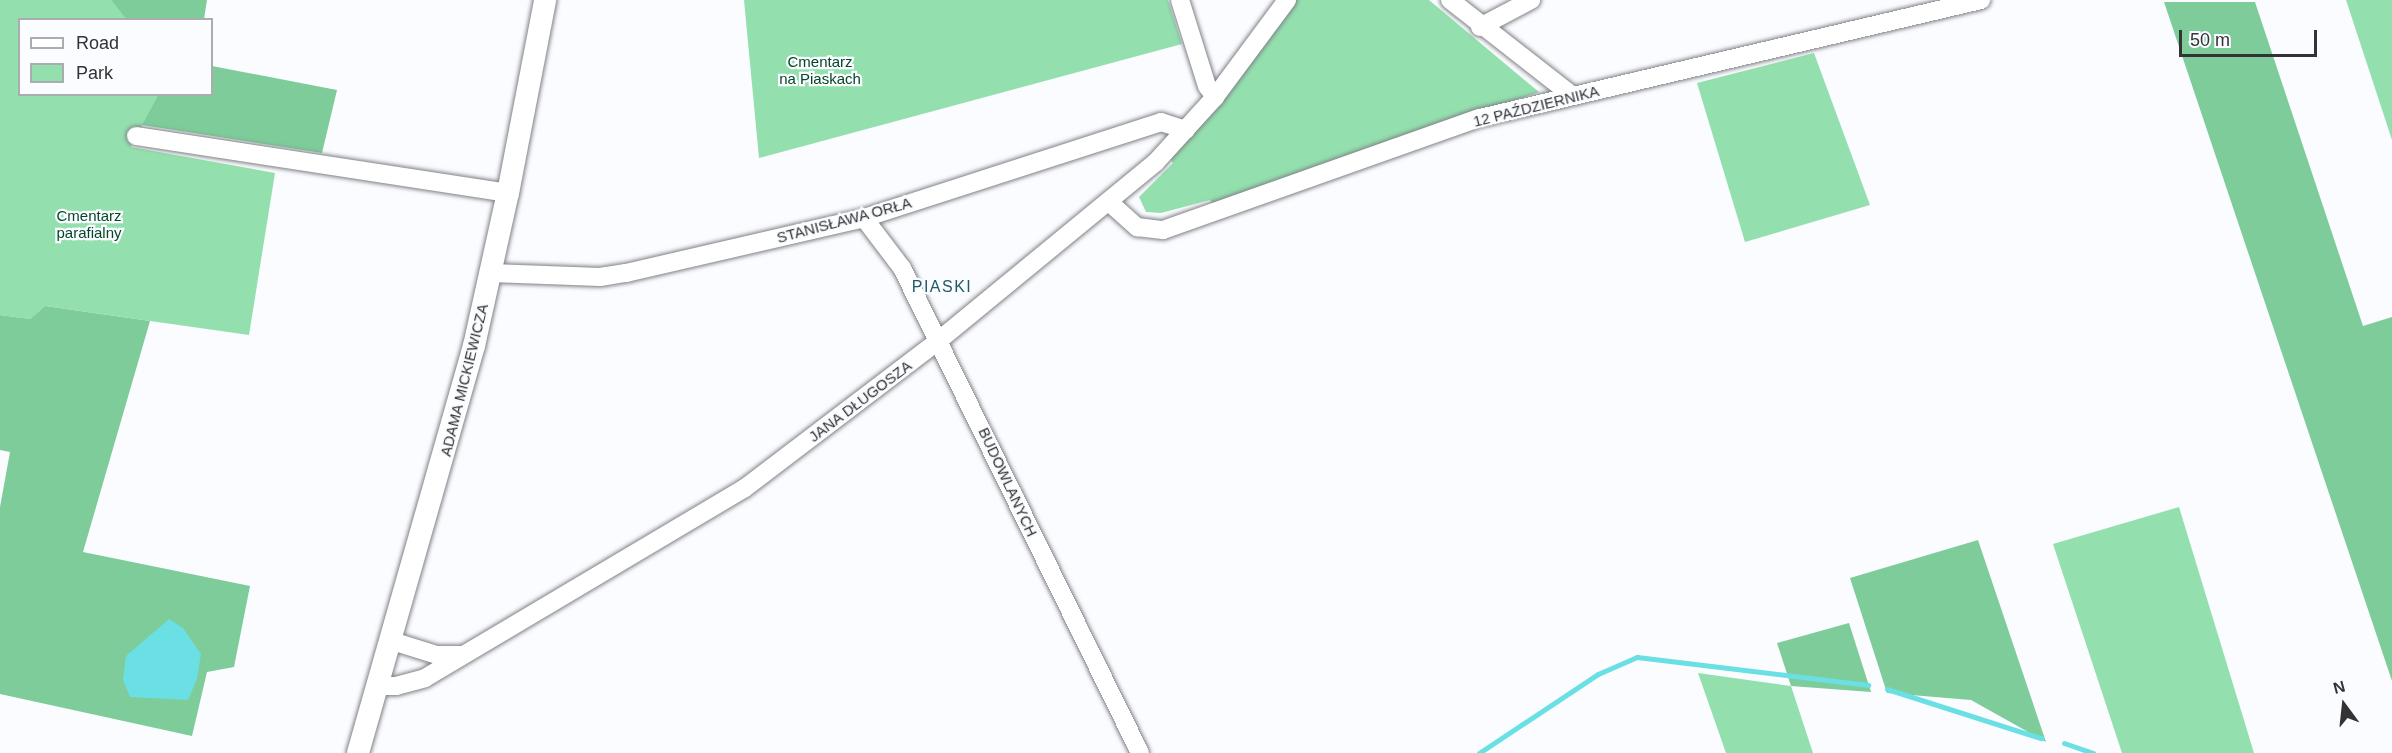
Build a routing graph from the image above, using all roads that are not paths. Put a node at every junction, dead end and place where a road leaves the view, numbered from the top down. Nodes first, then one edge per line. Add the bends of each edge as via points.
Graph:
1 (545, 0) edge
2 (1180, 0) edge
3 (1287, 0) edge
4 (1450, 0) edge
5 (1531, 0) edge
6 (1981, 0) edge
7 (1480, 27) junction
8 (1573, 96) junction
9 (1215, 97) junction
10 (1186, 130) junction
11 (136, 136) dead end
12 (508, 193) junction
13 (1109, 202) junction
14 (864, 218) junction
15 (491, 273) junction
16 (938, 341) junction
17 (392, 641) junction
18 (466, 654) junction
19 (379, 686) junction
20 (358, 753) edge
21 (1140, 753) edge

1 - 12 street, ADAMA MICKIEWICZA
2 - 9 street via 1206,86
3 - 9 street
4 - 7 street
5 - 7 street
6 - 8 street, 12 PAŹDZIERNIKA
7 - 8 street
8 - 13 street, 12 PAŹDZIERNIKA via 1480,118 1163,230 1137,226
9 - 10 street, JANA DŁUGOSZA
10 - 13 street, JANA DŁUGOSZA
10 - 14 street, STANISŁAWA ORŁA via 1161,122
11 - 12 street
12 - 15 street, ADAMA MICKIEWICZA
13 - 16 street, JANA DŁUGOSZA
14 - 15 street, STANISŁAWA ORŁA via 600,277
14 - 16 street, BUDOWLANYCH via 902,268
15 - 17 street, ADAMA MICKIEWICZA
16 - 18 street, JANA DŁUGOSZA via 745,488
16 - 21 street, BUDOWLANYCH
17 - 18 street, JANA DŁUGOSZA via 437,655
17 - 19 street, ADAMA MICKIEWICZA
18 - 19 street, JANA DŁUGOSZA via 425,678
19 - 20 street, ADAMA MICKIEWICZA

